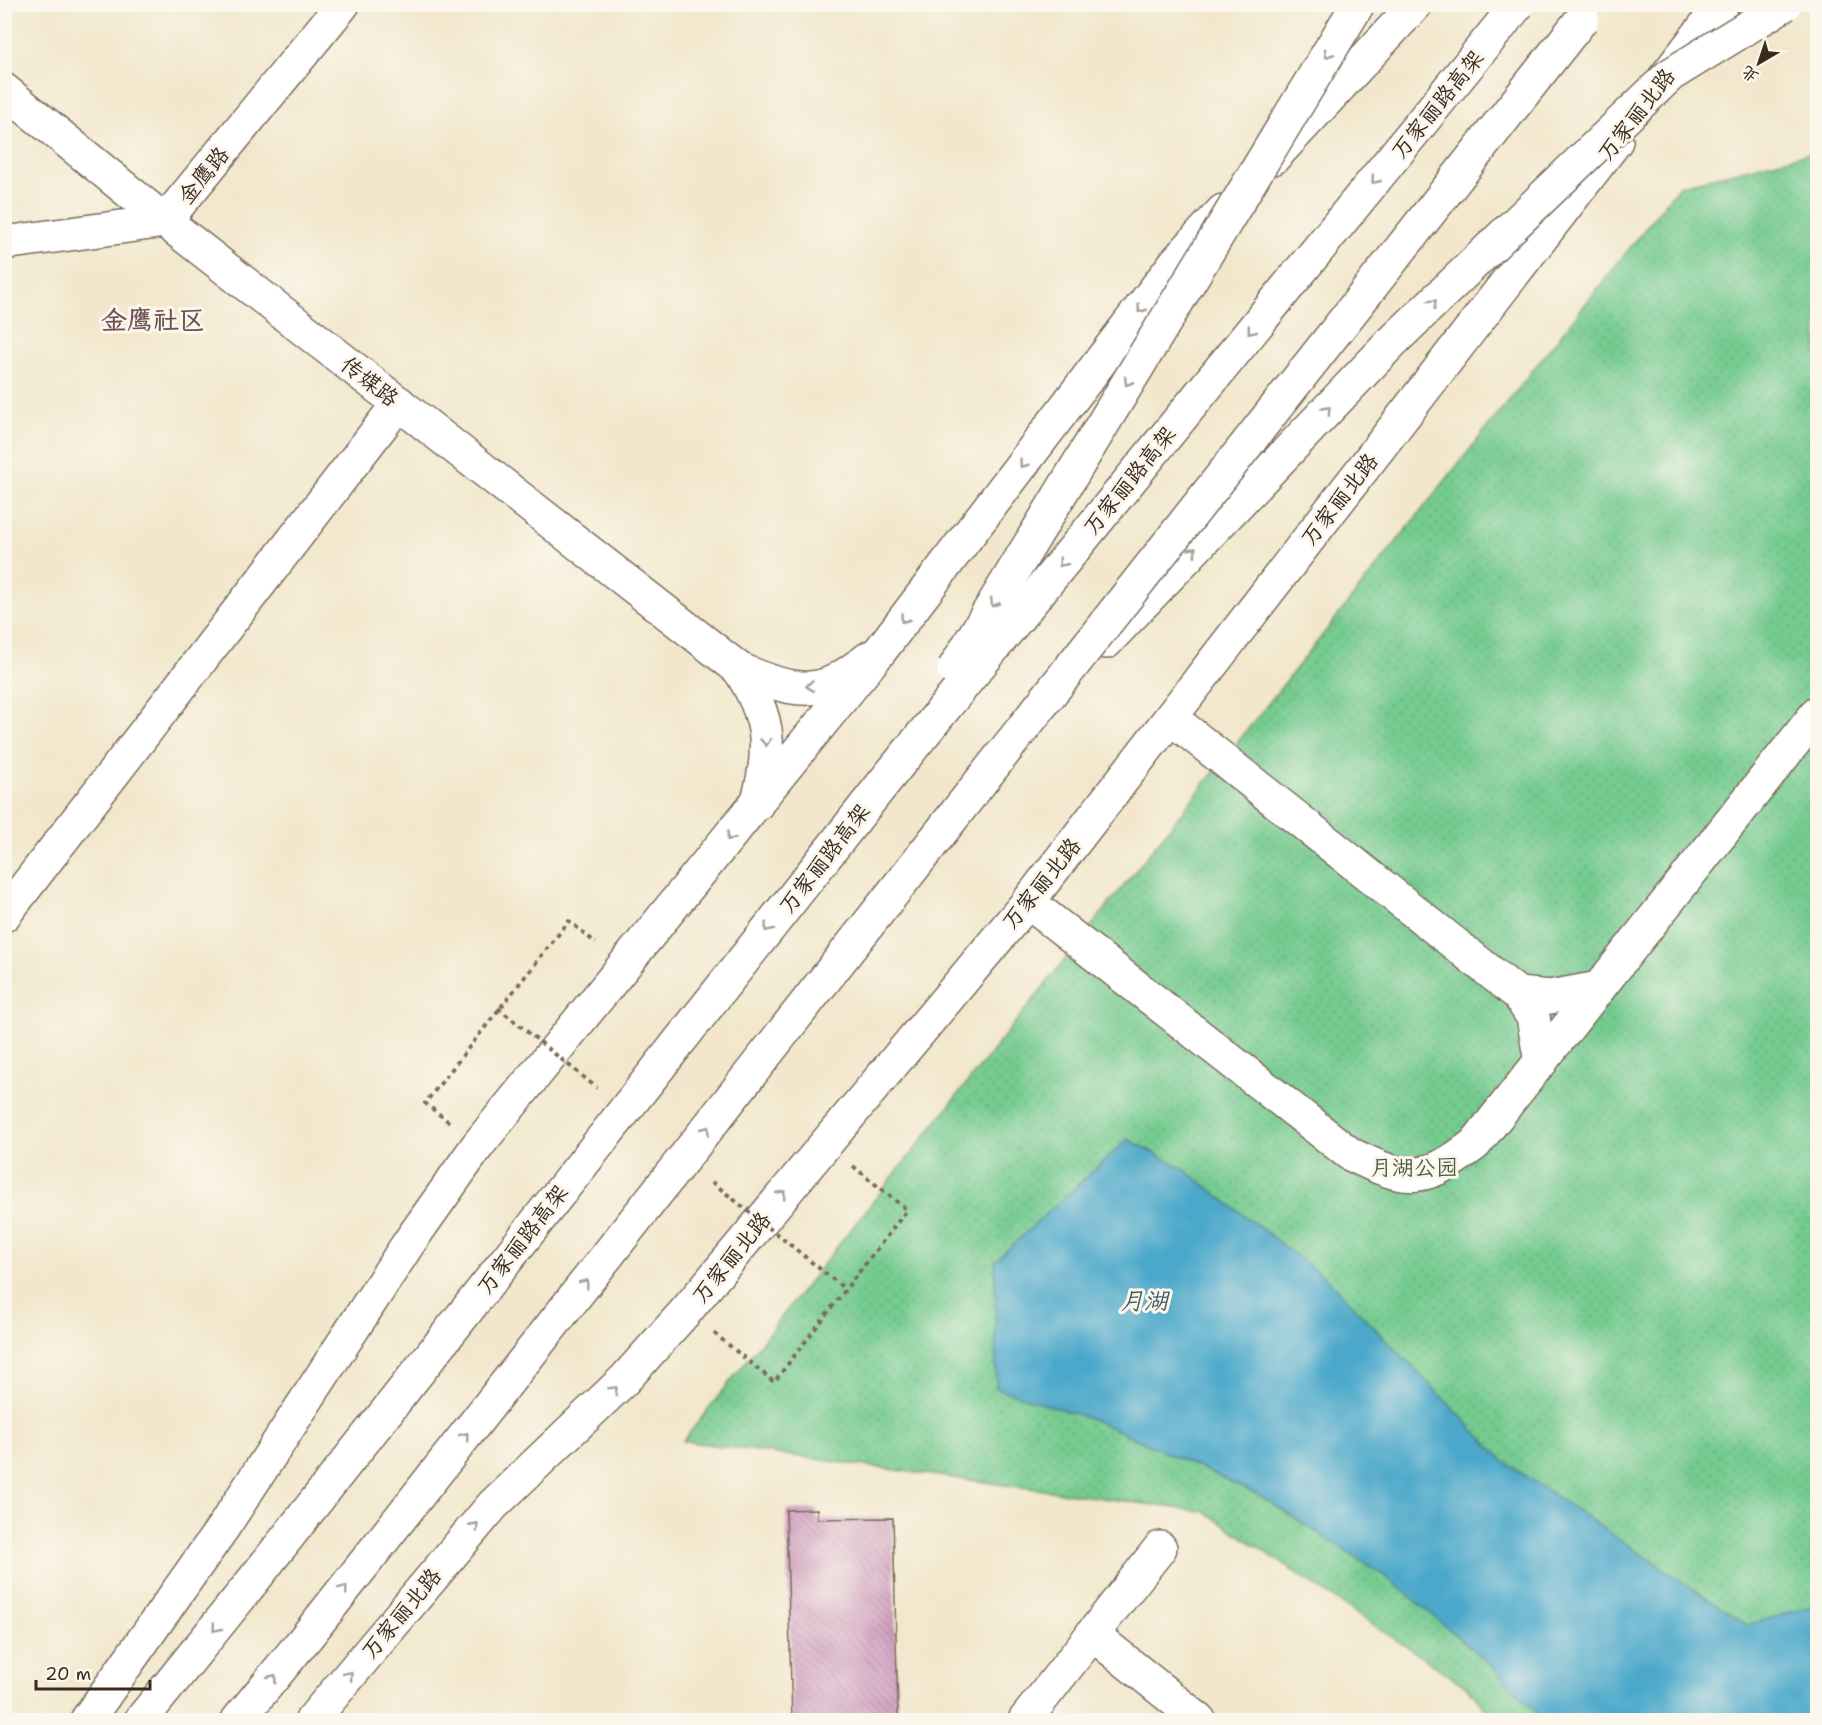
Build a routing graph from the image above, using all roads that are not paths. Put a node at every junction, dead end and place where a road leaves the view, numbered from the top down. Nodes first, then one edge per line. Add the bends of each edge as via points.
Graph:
1 (343, 4) edge
2 (1358, 4) edge
3 (1416, 4) edge
4 (1518, 4) edge
5 (1594, 4) edge
6 (1722, 4) edge
7 (1785, 4) edge
8 (4, 90) edge
9 (165, 220) junction
10 (4, 243) edge
11 (399, 403) junction
12 (880, 651) junction
13 (739, 669) junction
14 (1818, 712) edge
15 (1170, 718) junction
16 (1022, 731) junction
17 (889, 776) junction
18 (757, 804) junction
19 (1028, 902) junction
20 (4, 915) edge
21 (1599, 988) junction
22 (1518, 994) junction
23 (1541, 1062) junction
24 (1160, 1548) dead end
25 (1092, 1634) junction
26 (87, 1720) edge
27 (141, 1720) edge
28 (237, 1720) edge
29 (312, 1720) edge
30 (1024, 1720) edge
31 (1198, 1720) edge

1 - 9 main road, 金鹰路
2 -> 17 main road, bridge
3 -> 12 main road via 1176,262
4 -> 17 main road, 万家丽路高架, bridge
5 - 16 main road, bridge
6 - 15 main road, 万家丽北路
16 -> 7 main road, bridge via 1391,343 1670,75
8 - 9 main road, 传媒路
9 - 10 main road, 金鹰路
9 - 11 main road, 传媒路
11 - 13 main road, 传媒路
11 - 20 main road
12 -> 13 main road via 833,682 809,687 782,686
12 - 18 main road
13 -> 18 main road via 755,694 763,720 767,770
14 - 21 main road
15 - 19 main road, 万家丽北路
15 - 22 main road
28 -> 16 main road, bridge
17 -> 27 main road, 万家丽路高架, bridge
18 -> 26 main road via 478,1145 408,1244 224,1526
19 - 23 main road via 1350,1154 1387,1172 1419,1175 1448,1165 1475,1144
29 -> 19 main road, 万家丽北路 via 493,1505 625,1379 686,1311
21 - 22 main road via 1550,997
21 - 23 main road
22 - 23 main road via 1533,1017
24 - 25 main road
25 - 30 main road
25 - 31 main road

